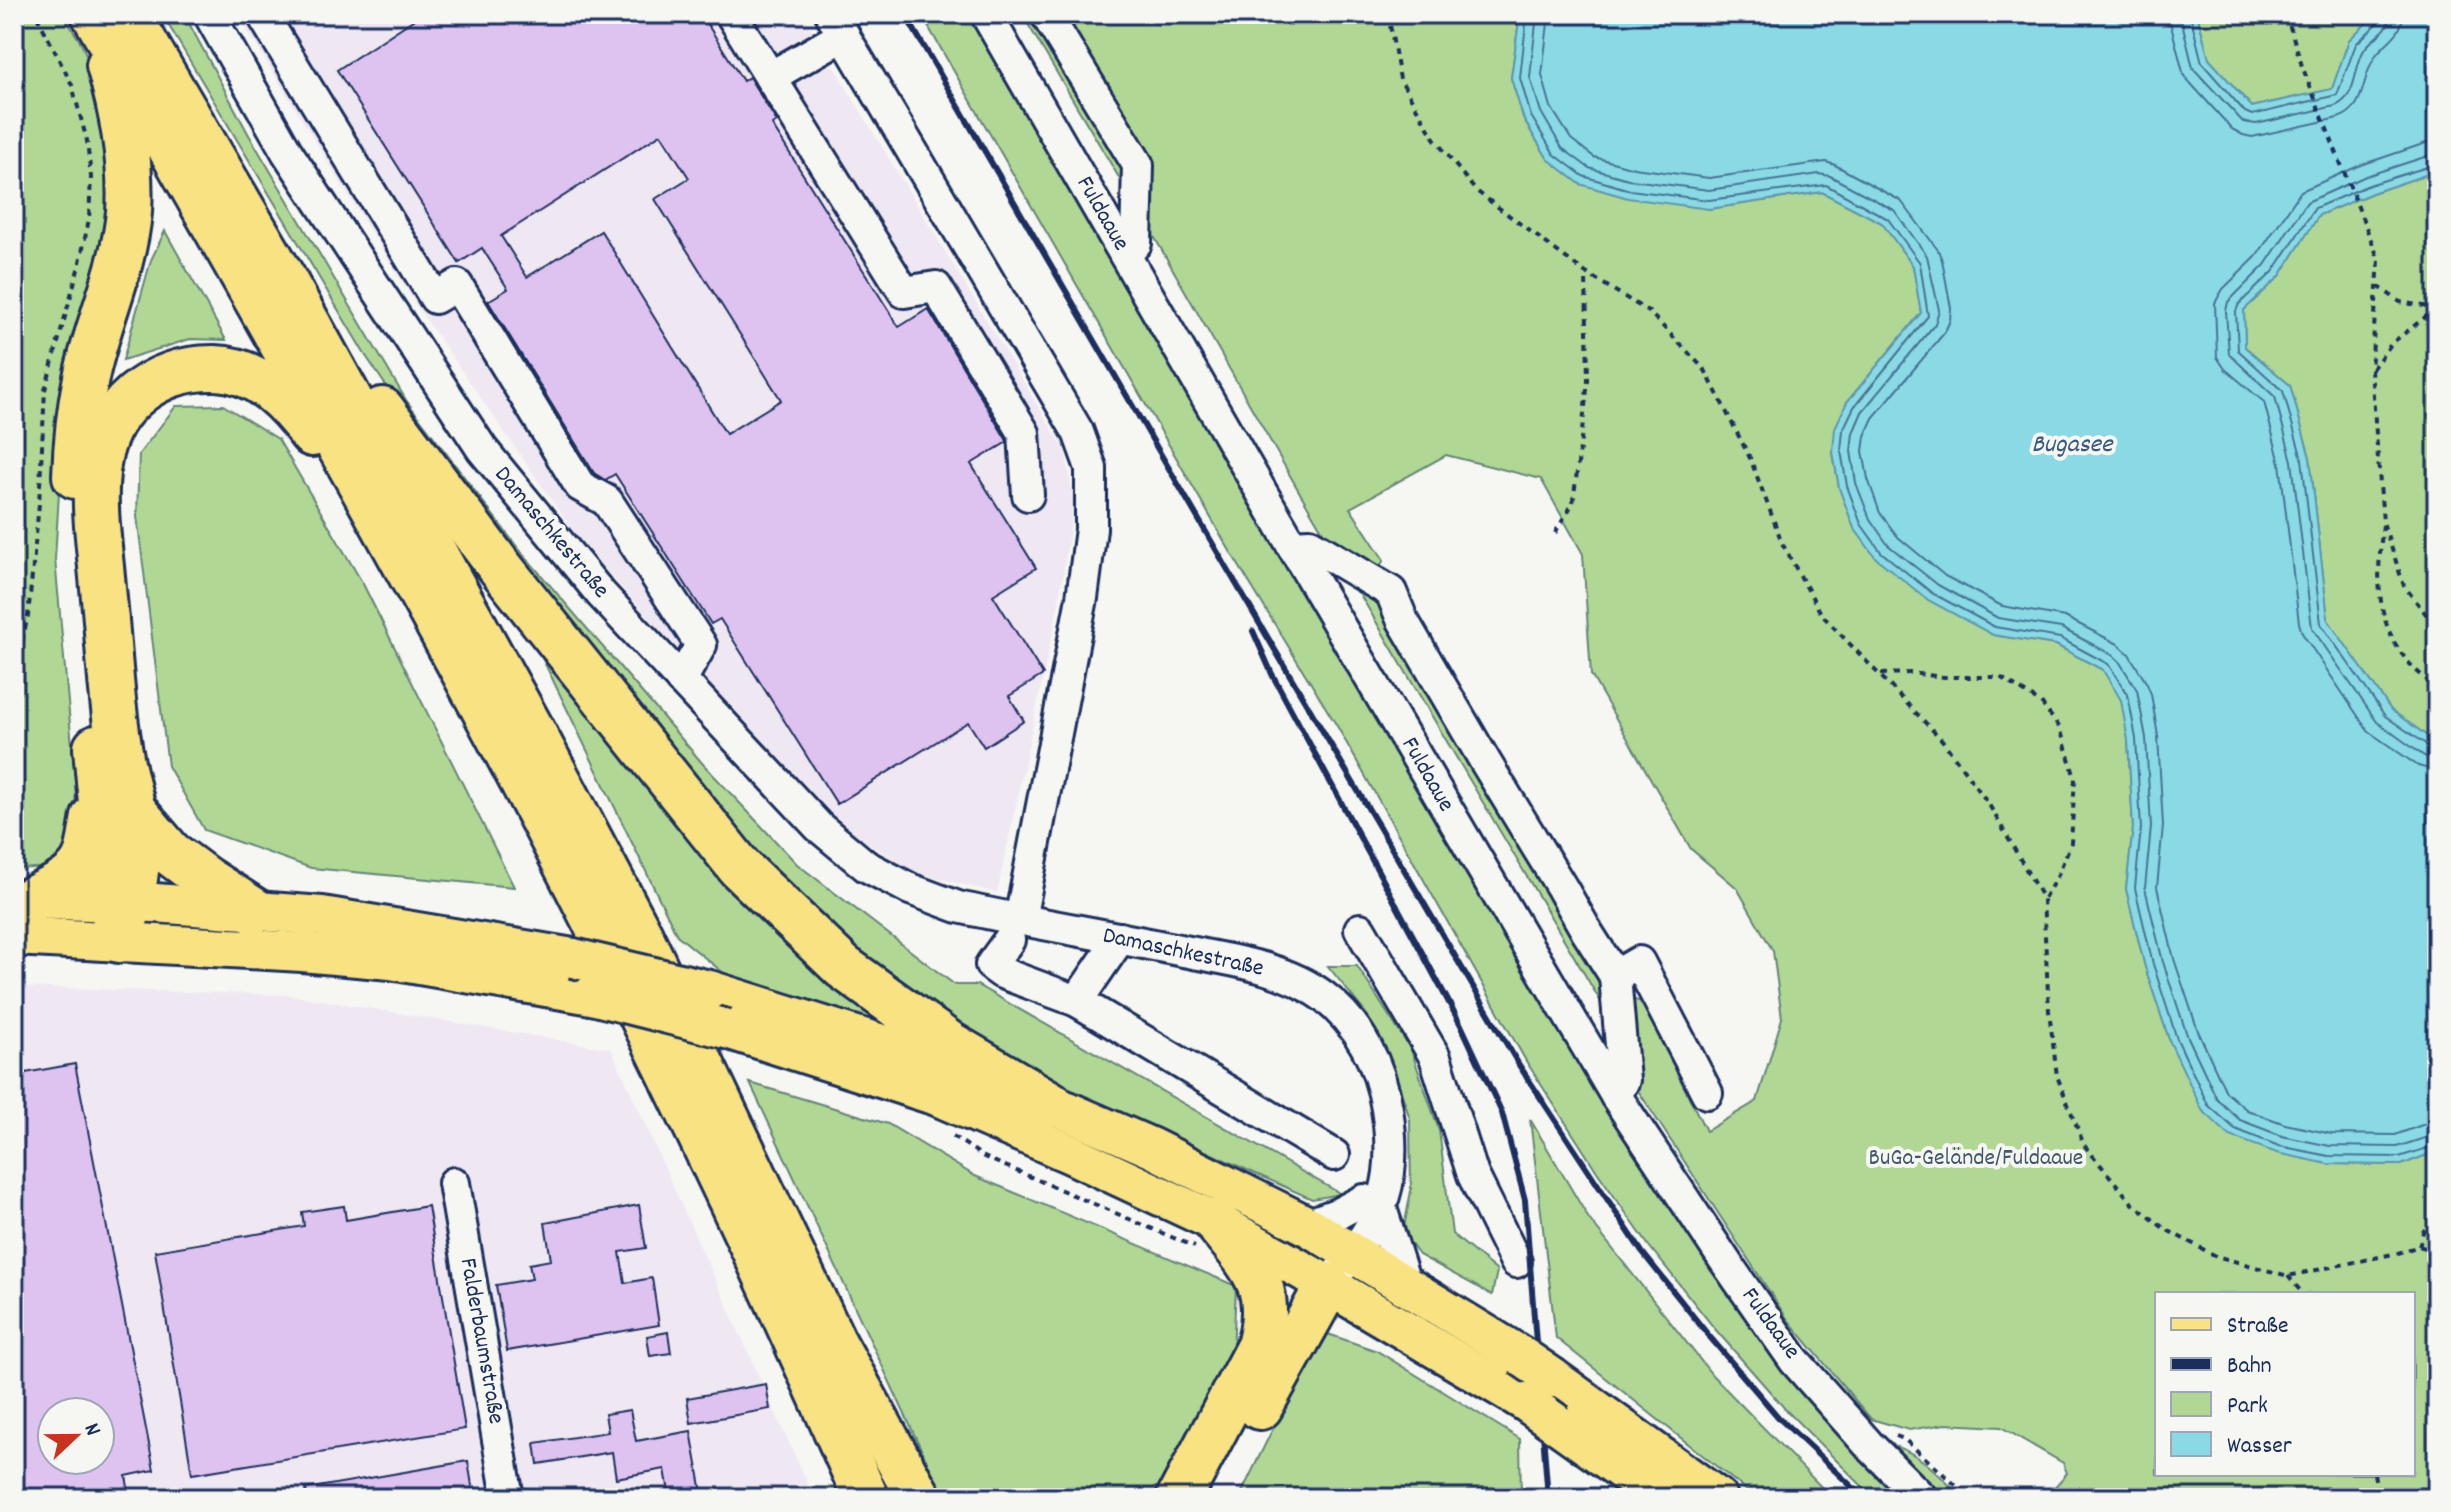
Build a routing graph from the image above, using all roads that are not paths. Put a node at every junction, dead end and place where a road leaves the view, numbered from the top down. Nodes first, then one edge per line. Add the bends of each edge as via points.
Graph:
1 (92, 14) edge
2 (128, 14) edge
3 (209, 14) edge
4 (262, 14) edge
5 (731, 14) edge
6 (986, 14) edge
7 (1046, 14) edge
8 (838, 24) edge
9 (770, 77) junction
10 (330, 126) junction
11 (287, 152) junction
12 (1125, 255) junction
13 (284, 280) junction
14 (435, 298) junction
15 (398, 321) junction
16 (1028, 495) dead end
17 (1292, 545) junction
18 (413, 581) junction
19 (681, 680) junction
20 (117, 801) junction
21 (20, 911) edge
22 (255, 911) junction
23 (121, 914) junction
24 (1360, 929) dead end
25 (1014, 930) junction
26 (1120, 938) junction
27 (1615, 976) junction
28 (1077, 1001) junction
29 (1707, 1093) dead end
30 (1616, 1096) junction
31 (1051, 1104) junction
32 (1334, 1155) dead end
33 (454, 1183) dead end
34 (1372, 1204) junction
35 (1306, 1225) junction
36 (1210, 1236) junction
37 (1341, 1262) junction
38 (1516, 1262) dead end
39 (1406, 1286) junction
40 (833, 1341) junction
41 (1539, 1390) junction
42 (508, 1498) edge
43 (866, 1498) edge
44 (900, 1498) edge
45 (919, 1498) edge
46 (1179, 1498) edge
47 (1213, 1498) edge
48 (1661, 1498) edge
49 (1718, 1498) edge
50 (1922, 1498) edge

1 - 18 highway
1 - 20 highway via 116,93 129,213 86,377 74,481 87,666
2 - 13 highway
3 - 11 street, Damaschkestraße
4 - 10 street
5 - 9 street
6 - 12 street, Fuldaaue
7 - 12 street via 1138,165 1136,243
8 - 9 street
8 - 25 street via 1078,432 1091,468 1091,529 1082,598
9 - 16 street via 904,292 936,287 1024,433
10 - 11 street
10 - 14 street
11 - 15 street, Damaschkestraße
12 - 17 street, Fuldaaue
13 - 31 highway via 496,562 740,868 843,967 951,1045
13 - 40 highway via 640,935
14 - 15 street
14 - 19 street via 457,285 580,486 607,501 701,645
15 - 19 street, Damaschkestraße via 482,449 601,594
17 - 27 street via 1310,544 1391,592 1402,619
17 - 30 street, Fuldaaue
18 - 20 highway via 299,417 269,388 234,371 205,368 170,374 138,391 109,427 97,472 97,523 122,762
18 - 43 highway via 600,932 771,1286
19 - 25 street, Damaschkestraße via 819,827 866,866
20 - 21 highway via 74,874
20 - 22 highway via 170,853
20 - 23 highway via 138,858
21 - 23 main road
22 - 23 main road
22 - 31 main road, bridge via 322,916 573,958 709,990 965,1070
23 - 36 main road, bridge via 302,952 391,960 592,995 727,1029 937,1096 1071,1154
24 - 38 street via 1435,1057 1473,1175
25 - 26 street, Damaschkestraße
25 - 28 street via 991,965
26 - 28 street
26 - 34 street, Damaschkestraße via 1260,967 1322,995 1344,1014 1371,1053 1384,1090
27 - 29 street via 1639,962
27 - 30 street via 1624,1080
28 - 32 street
30 - 50 street, Fuldaaue via 1794,1360
31 - 35 main road
33 - 42 street, Falderbaumstraße
34 - 35 street
34 - 37 street, Damaschkestraße
34 - 39 street, Damaschkestraße
35 - 37 main road
36 - 37 main road
36 - 46 highway via 1258,1277 1265,1322 1253,1358
37 - 39 main road
37 - 41 main road
37 - 47 highway
39 - 41 main road, bridge via 1521,1356
40 - 44 highway
40 - 45 highway
41 - 48 main road, bridge via 1557,1424
41 - 49 main road

